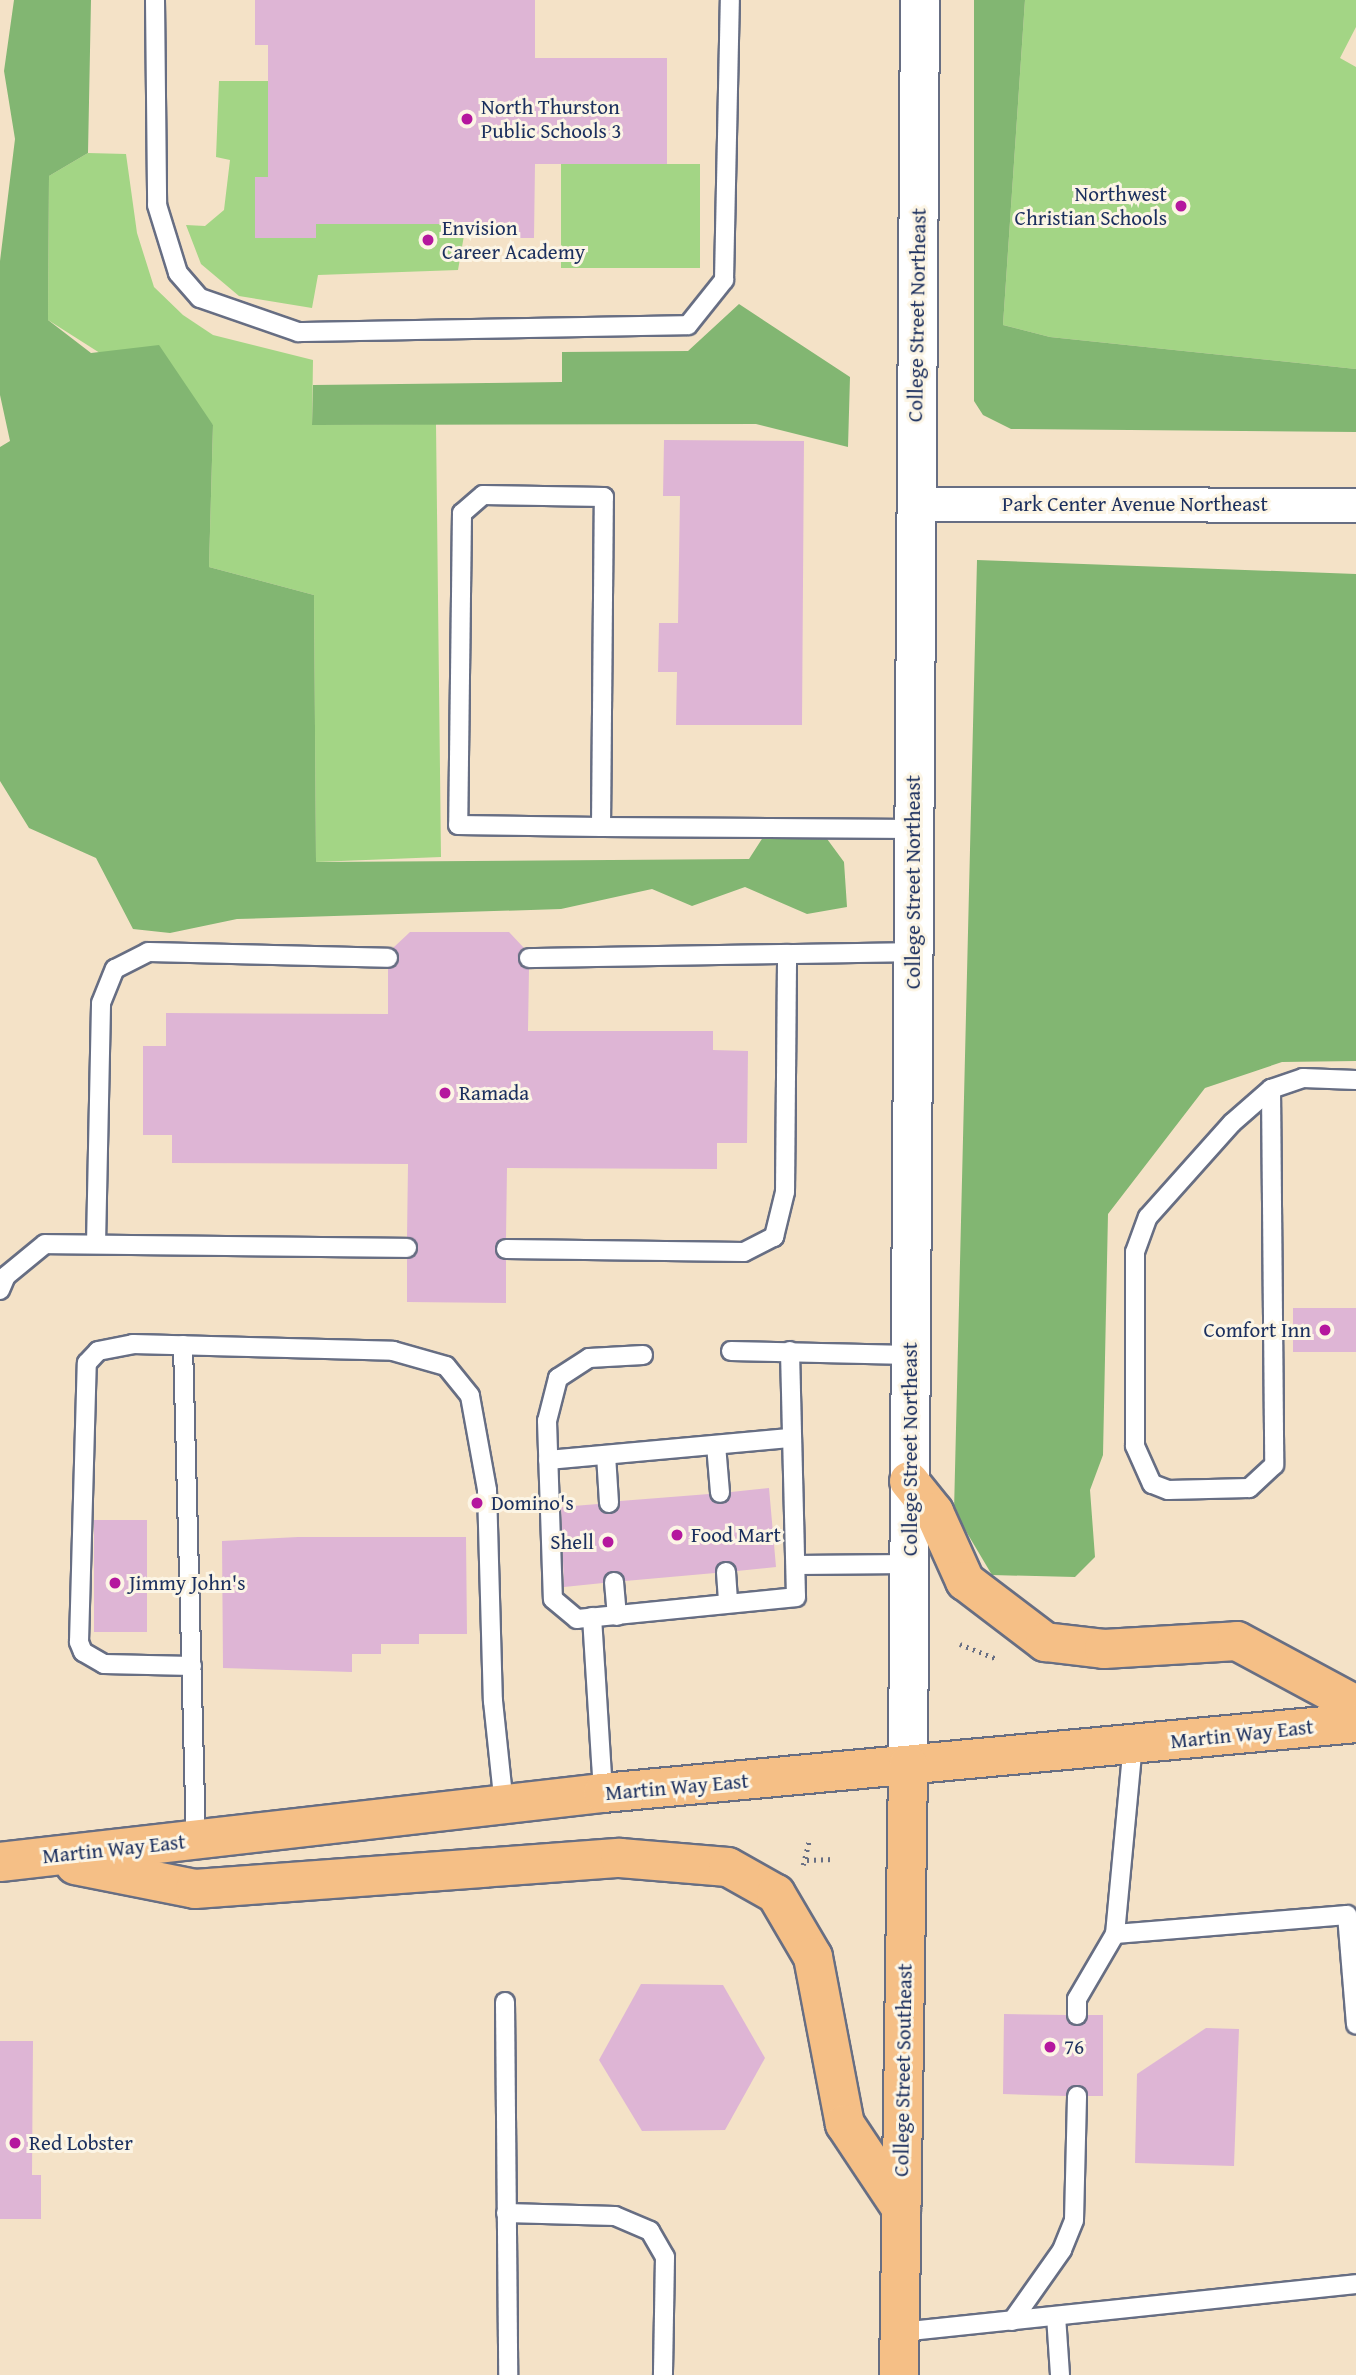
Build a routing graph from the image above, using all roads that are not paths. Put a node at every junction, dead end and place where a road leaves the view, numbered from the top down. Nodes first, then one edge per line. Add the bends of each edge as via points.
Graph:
1 (155, 0) edge
2 (730, 0) edge
3 (920, 0) edge
4 (915, 504) junction
5 (1356, 505) edge
6 (601, 827) junction
7 (913, 829) junction
8 (912, 952) junction
9 (787, 954) junction
10 (388, 958) dead end
11 (529, 958) dead end
12 (1356, 1080) edge
13 (1271, 1089) junction
14 (96, 1244) junction
15 (407, 1248) dead end
16 (506, 1250) dead end
17 (0, 1290) edge
18 (183, 1345) junction
19 (730, 1351) dead end
20 (790, 1351) junction
21 (643, 1355) dead end
22 (910, 1355) junction
23 (792, 1438) junction
24 (716, 1446) junction
25 (606, 1455) junction
26 (548, 1460) junction
27 (909, 1481) junction
28 (720, 1493) dead end
29 (609, 1503) dead end
30 (909, 1564) junction
31 (796, 1565) junction
32 (726, 1572) dead end
33 (614, 1582) dead end
34 (728, 1603) junction
35 (617, 1616) junction
36 (592, 1617) junction
37 (191, 1666) junction
38 (1356, 1705) edge
39 (1356, 1723) edge
40 (1133, 1745) junction
41 (908, 1765) junction
42 (603, 1793) junction
43 (504, 1806) junction
44 (196, 1840) junction
45 (39, 1858) junction
46 (0, 1862) edge
47 (1115, 1934) junction
48 (505, 2002) dead end
49 (1077, 2015) dead end
50 (1356, 2025) edge
51 (1077, 2096) dead end
52 (901, 2208) junction
53 (506, 2213) junction
54 (1356, 2284) edge
55 (1056, 2316) junction
56 (1012, 2321) junction
57 (900, 2332) junction
58 (508, 2375) edge
59 (663, 2375) edge
60 (899, 2375) edge
61 (1060, 2375) edge

1 - 2 lane via 157,205 178,273 200,298 298,332 688,325 724,281
3 - 4 street, College Street Northeast
4 - 5 street, Park Center Avenue Northeast
4 - 7 street, College Street Northeast
6 - 6 lane via 604,497 483,495 463,513 458,825
6 - 7 lane
7 - 8 street, College Street Northeast
8 - 9 lane
8 - 22 street, College Street Northeast
9 - 11 lane
9 - 16 lane via 785,1192 774,1237 744,1252
10 - 14 lane via 148,952 116,969 101,1003
12 - 13 lane via 1303,1078
13 - 13 lane via 1163,1197 1135,1252 1135,1446 1152,1484 1168,1490 1249,1488 1274,1465
14 - 15 lane
14 - 17 lane via 45,1244 6,1276
18 - 37 lane
18 - 37 lane via 112,1346 87,1363 79,1642 83,1652 104,1664
18 - 43 lane via 393,1351 446,1366 461,1378 470,1396 492,1532 493,1701
19 - 20 lane
20 - 22 lane
20 - 23 lane
21 - 26 lane via 589,1358 558,1378 547,1420
22 - 27 street, College Street Northeast
23 - 24 lane
23 - 31 lane
24 - 25 lane
24 - 28 lane
25 - 26 lane
25 - 29 lane
26 - 36 lane via 553,1599 578,1619
27 - 30 street, College Street Northeast
27 - 38 main road via 934,1512 965,1581 1045,1642 1104,1649 1237,1641
30 - 31 lane
30 - 41 street, College Street Northeast
31 - 34 lane via 796,1597
32 - 34 lane
33 - 35 lane
34 - 35 lane
35 - 36 lane
36 - 42 lane
37 - 44 lane
39 - 40 main road, Martin Way East
40 - 41 main road, Martin Way East
40 - 47 lane
41 - 42 main road, Martin Way East
41 - 52 main road, College Street Southeast
42 - 43 main road, Martin Way East
43 - 44 main road, Martin Way East
44 - 45 main road, Martin Way East
45 - 46 main road, Martin Way East
45 - 52 main road via 195,1889 620,1858 728,1867 776,1894 813,1957 845,2124
47 - 49 lane via 1077,1999
47 - 50 lane via 1347,1915
48 - 53 lane
51 - 56 lane via 1074,2220 1062,2250
52 - 57 main road, College Street Southeast
53 - 58 lane
53 - 59 lane via 615,2216 650,2231 665,2257
54 - 55 lane
55 - 56 lane
55 - 61 lane
56 - 57 lane
57 - 60 main road, College Street Southeast

